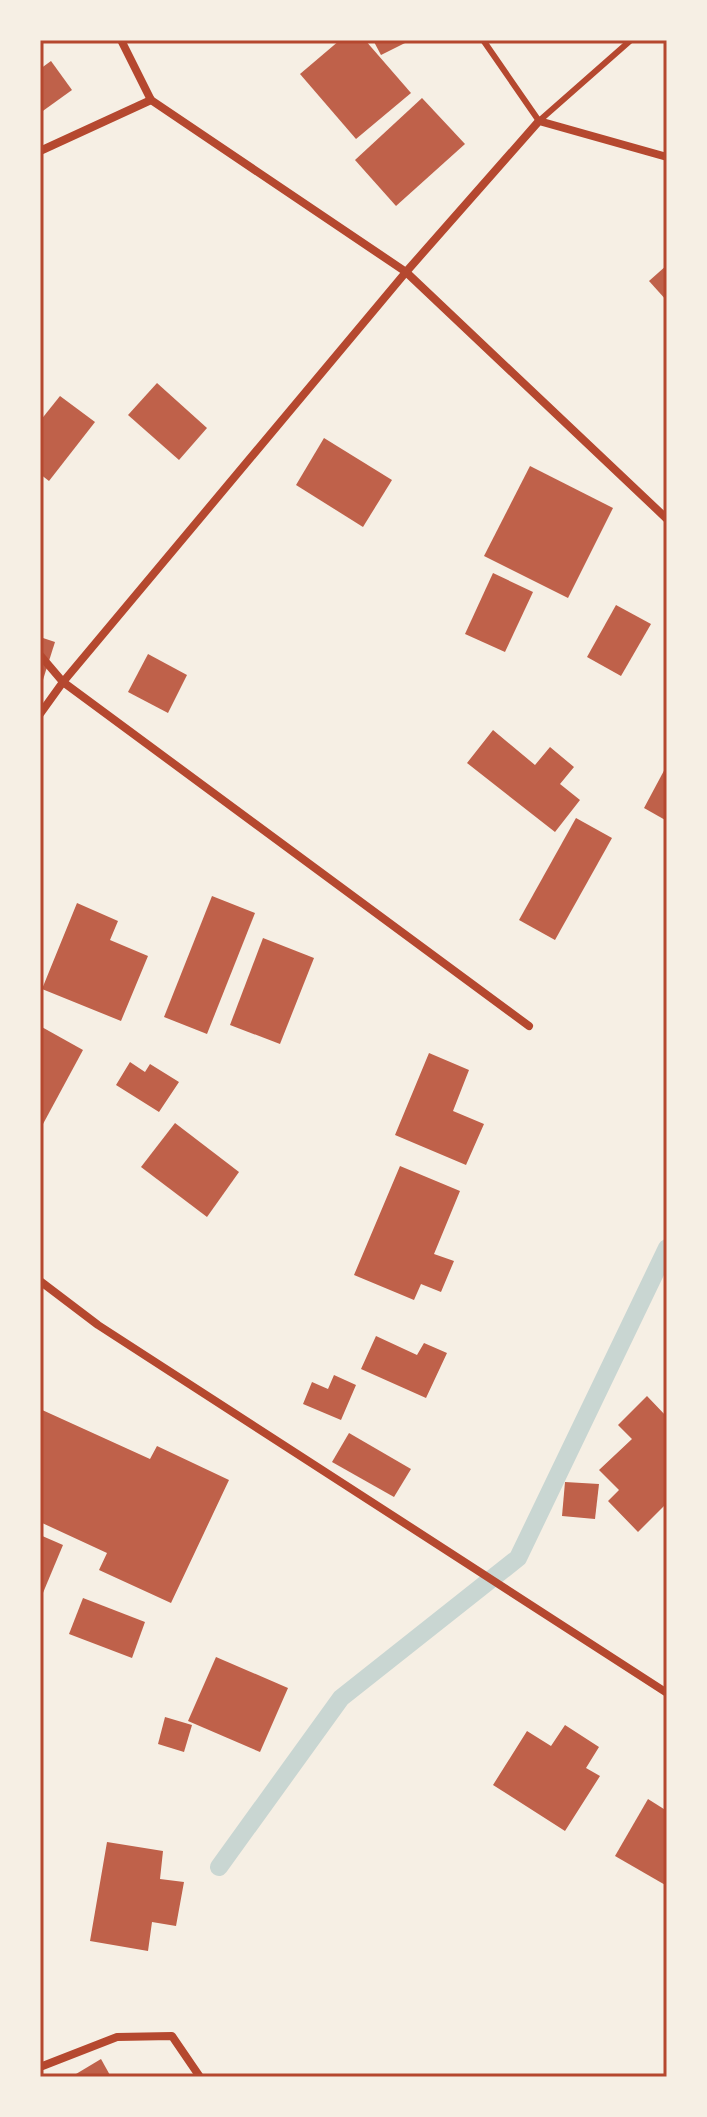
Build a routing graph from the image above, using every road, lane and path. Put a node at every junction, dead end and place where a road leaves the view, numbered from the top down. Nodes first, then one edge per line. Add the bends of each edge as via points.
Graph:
1 (121, 40) edge
2 (483, 40) edge
3 (631, 40) edge
4 (151, 100) junction
5 (539, 121) junction
6 (40, 151) edge
7 (667, 157) edge
8 (406, 272) junction
9 (667, 519) edge
10 (40, 655) edge
11 (63, 682) junction
12 (40, 714) edge
13 (529, 1026) dead end
14 (40, 1281) edge
15 (667, 1693) edge
16 (40, 2067) edge
17 (200, 2077) edge

1 - 4 street
2 - 5 lane
3 - 5 lane
4 - 6 street
4 - 8 street
5 - 7 street
5 - 8 street
8 - 9 street
8 - 11 street
10 - 11 street
11 - 12 street
11 - 13 street
14 - 15 street via 98,1325
16 - 17 street via 117,2037 172,2036

